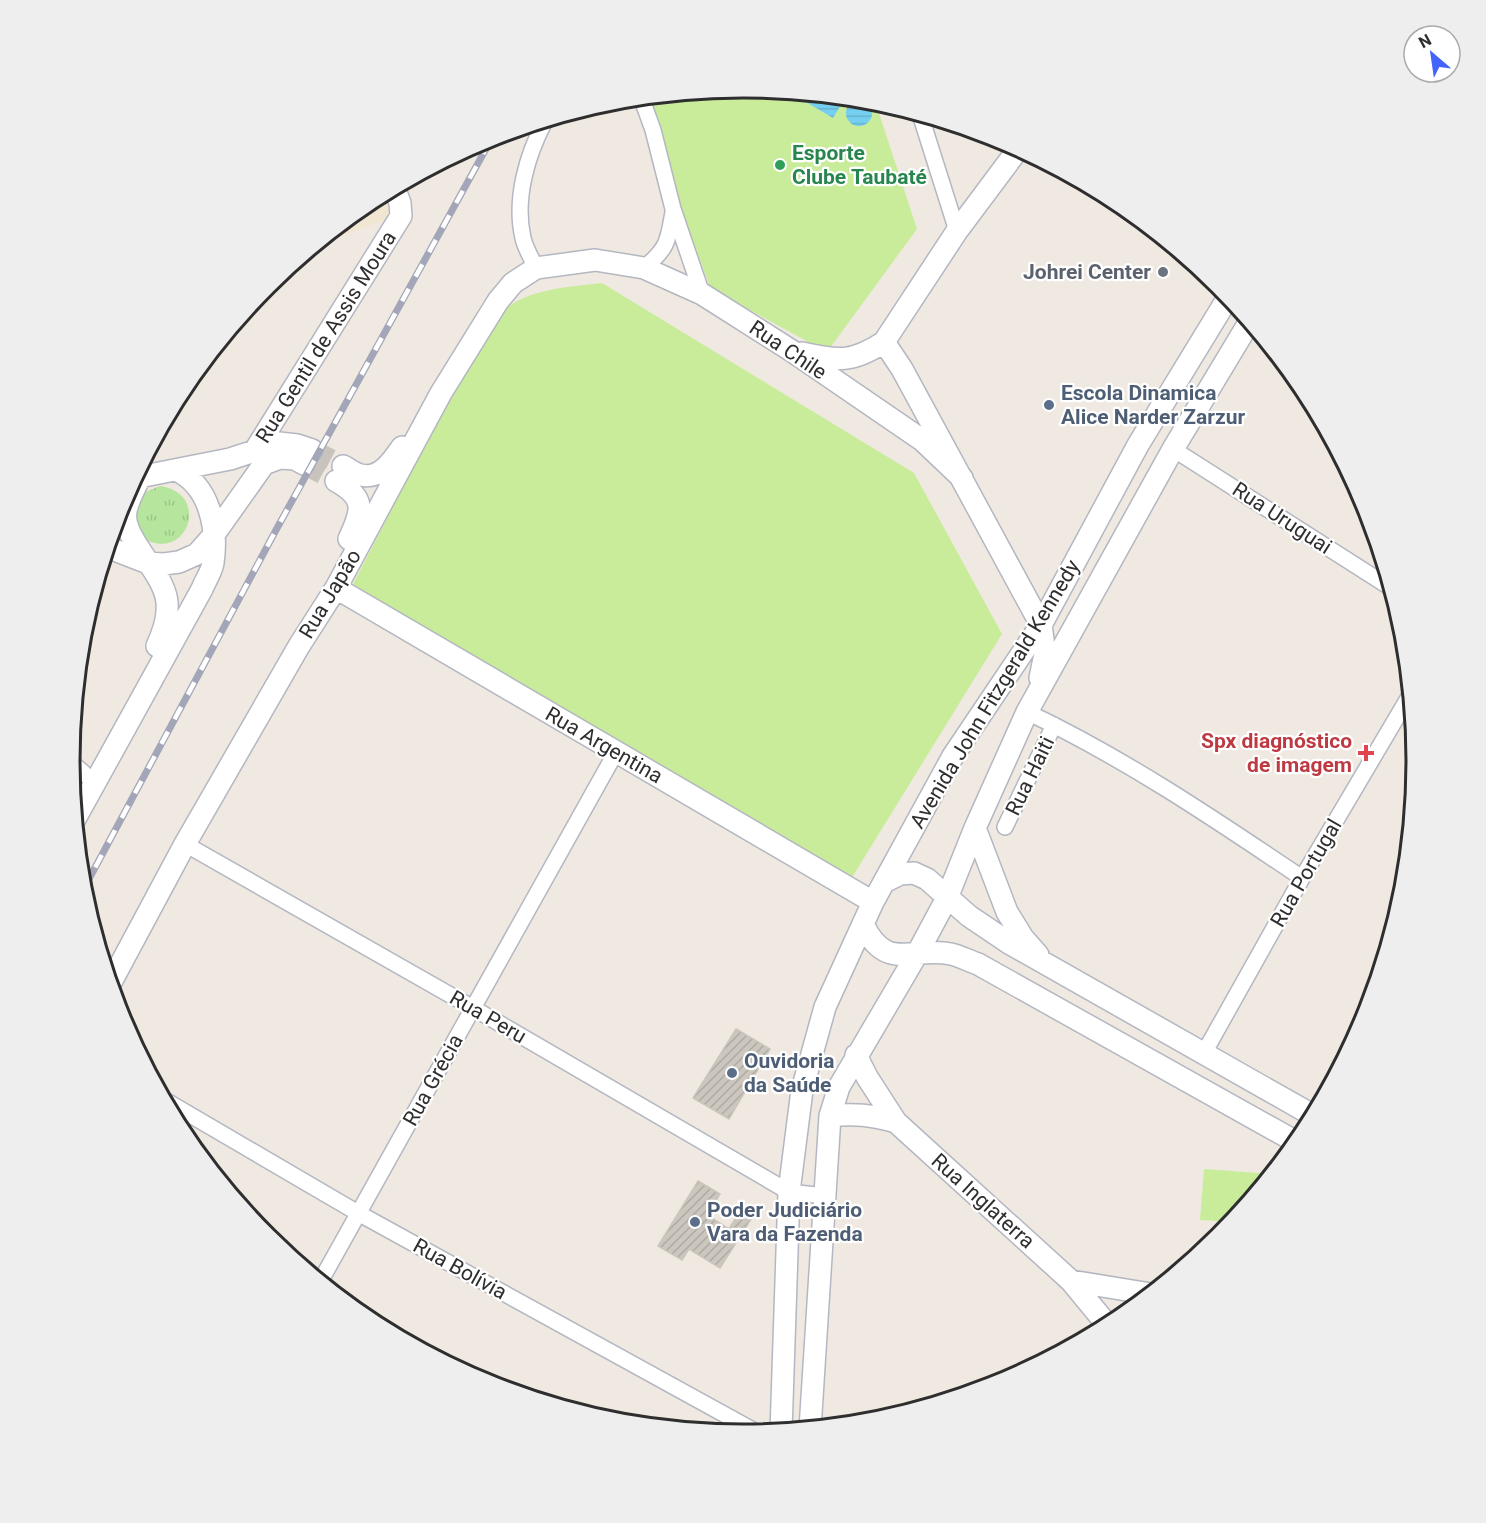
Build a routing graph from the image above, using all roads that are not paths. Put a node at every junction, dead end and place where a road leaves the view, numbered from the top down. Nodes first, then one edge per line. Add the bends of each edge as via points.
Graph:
1 (644, 106) edge
2 (923, 123) edge
3 (540, 130) edge
4 (1013, 156) edge
5 (397, 196) edge
6 (673, 209) junction
7 (957, 231) junction
8 (595, 260) joint
9 (536, 268) junction
10 (644, 268) junction
11 (702, 294) junction
12 (1224, 305) edge
13 (1246, 328) edge
14 (884, 342) junction
15 (792, 351) junction
16 (441, 393) junction
17 (1173, 449) junction
18 (254, 452) junction
19 (176, 470) junction
20 (144, 477) edge
21 (962, 478) junction
22 (126, 518) edge
23 (213, 536) junction
24 (114, 550) edge
25 (148, 562) junction
26 (1382, 582) edge
27 (336, 588) junction
28 (1041, 626) junction
29 (299, 646) junction
30 (1032, 704) junction
31 (1404, 705) edge
32 (1054, 725) junction
33 (616, 753) junction
34 (80, 770) edge
35 (91, 780) junction
36 (81, 792) edge
37 (81, 804) edge
38 (1005, 827) dead end
39 (975, 828) junction
40 (185, 844) junction
41 (1302, 878) junction
42 (886, 881) junction
43 (947, 898) junction
44 (873, 902) junction
45 (863, 924) junction
46 (917, 954) junction
47 (1051, 969) junction
48 (115, 975) edge
49 (474, 1008) junction
50 (1203, 1053) junction
51 (856, 1055) junction
52 (177, 1107) edge
53 (1306, 1112) edge
54 (830, 1116) junction
55 (896, 1122) junction
56 (1289, 1138) edge
57 (789, 1192) junction
58 (825, 1196) junction
59 (358, 1213) junction
60 (324, 1275) edge
61 (1071, 1281) junction
62 (1141, 1292) edge
63 (1102, 1319) edge
64 (811, 1421) edge
65 (782, 1424) edge
66 (743, 1425) edge

1 - 6 street
2 - 7 street
3 - 9 street via 519,202 523,239
4 - 7 main road
5 - 18 main road, Rua Gentil de Assis Moura via 401,216
6 - 10 street via 668,242
6 - 11 street
7 - 14 main road
8 - 9 main road, Rua Japão
8 - 10 main road, Rua Chile
9 - 16 main road, Rua Japão via 513,283 498,301
10 - 11 main road, Rua Chile
11 - 15 main road, Rua Chile
12 - 28 main road, Avenida John Fitzgerald Kennedy via 1138,445
13 - 17 main road, Avenida John Fitzgerald Kennedy
14 - 15 main road via 867,353 844,360
14 - 21 main road, Rua Chile
15 - 21 main road, Rua Chile via 922,440
16 - 27 main road, Rua Japão
16 - 29 main road via 391,463 376,474 340,474 360,503 359,517
17 - 26 street, Rua Uruguai
17 - 30 main road, Avenida John Fitzgerald Kennedy
18 - 19 main road
18 - 23 main road via 279,443 297,445 308,457 280,458 264,464
19 - 20 main road
19 - 23 main road via 196,483 213,518
21 - 28 main road, Rua Chile
22 - 25 main road via 130,533
23 - 25 main road via 198,554 179,562
23 - 35 main road via 213,564 202,589
24 - 25 main road
25 - 35 main road via 166,595 166,627
27 - 29 main road, Rua Japão
27 - 33 main road, Rua Argentina
28 - 30 main road via 1045,654
28 - 42 main road, Avenida John Fitzgerald Kennedy via 953,756
29 - 40 main road, Rua Japão
30 - 32 street
30 - 39 main road, Avenida John Fitzgerald Kennedy
31 - 41 street, Rua Portugal
32 - 38 street, Rua Haiti
32 - 41 street via 1177,794
33 - 44 main road, Rua Argentina
33 - 49 street, Rua Grécia
34 - 35 street
35 - 36 main road
35 - 37 main road
39 - 43 main road, Avenida John Fitzgerald Kennedy
39 - 47 main road via 1007,912 1023,938
40 - 48 main road, Rua Japão
40 - 49 street, Rua Peru
41 - 50 street, Rua Portugal
42 - 43 main road via 900,874 915,873
42 - 44 main road, Avenida John Fitzgerald Kennedy
43 - 46 main road, Avenida John Fitzgerald Kennedy
43 - 47 main road via 1009,944
44 - 45 main road, Avenida John Fitzgerald Kennedy
45 - 46 main road via 879,948 895,954
45 - 57 main road, Avenida John Fitzgerald Kennedy via 825,1007 802,1090
46 - 51 main road, Avenida John Fitzgerald Kennedy
46 - 56 main road via 951,954 978,964
47 - 50 main road
49 - 57 street, Rua Peru
49 - 59 street, Rua Grécia
50 - 53 main road
51 - 54 main road, Avenida John Fitzgerald Kennedy via 839,1087
51 - 55 main road
52 - 59 street, Rua Bolívia
54 - 55 main road via 868,1114
54 - 58 main road, Avenida John Fitzgerald Kennedy
55 - 61 main road, Rua Inglaterra
57 - 58 street
57 - 65 main road, Avenida John Fitzgerald Kennedy
58 - 64 main road, Avenida John Fitzgerald Kennedy
59 - 60 street, Rua Grécia
59 - 66 street, Rua Bolívia
61 - 62 main road
61 - 63 main road, Rua Inglaterra

